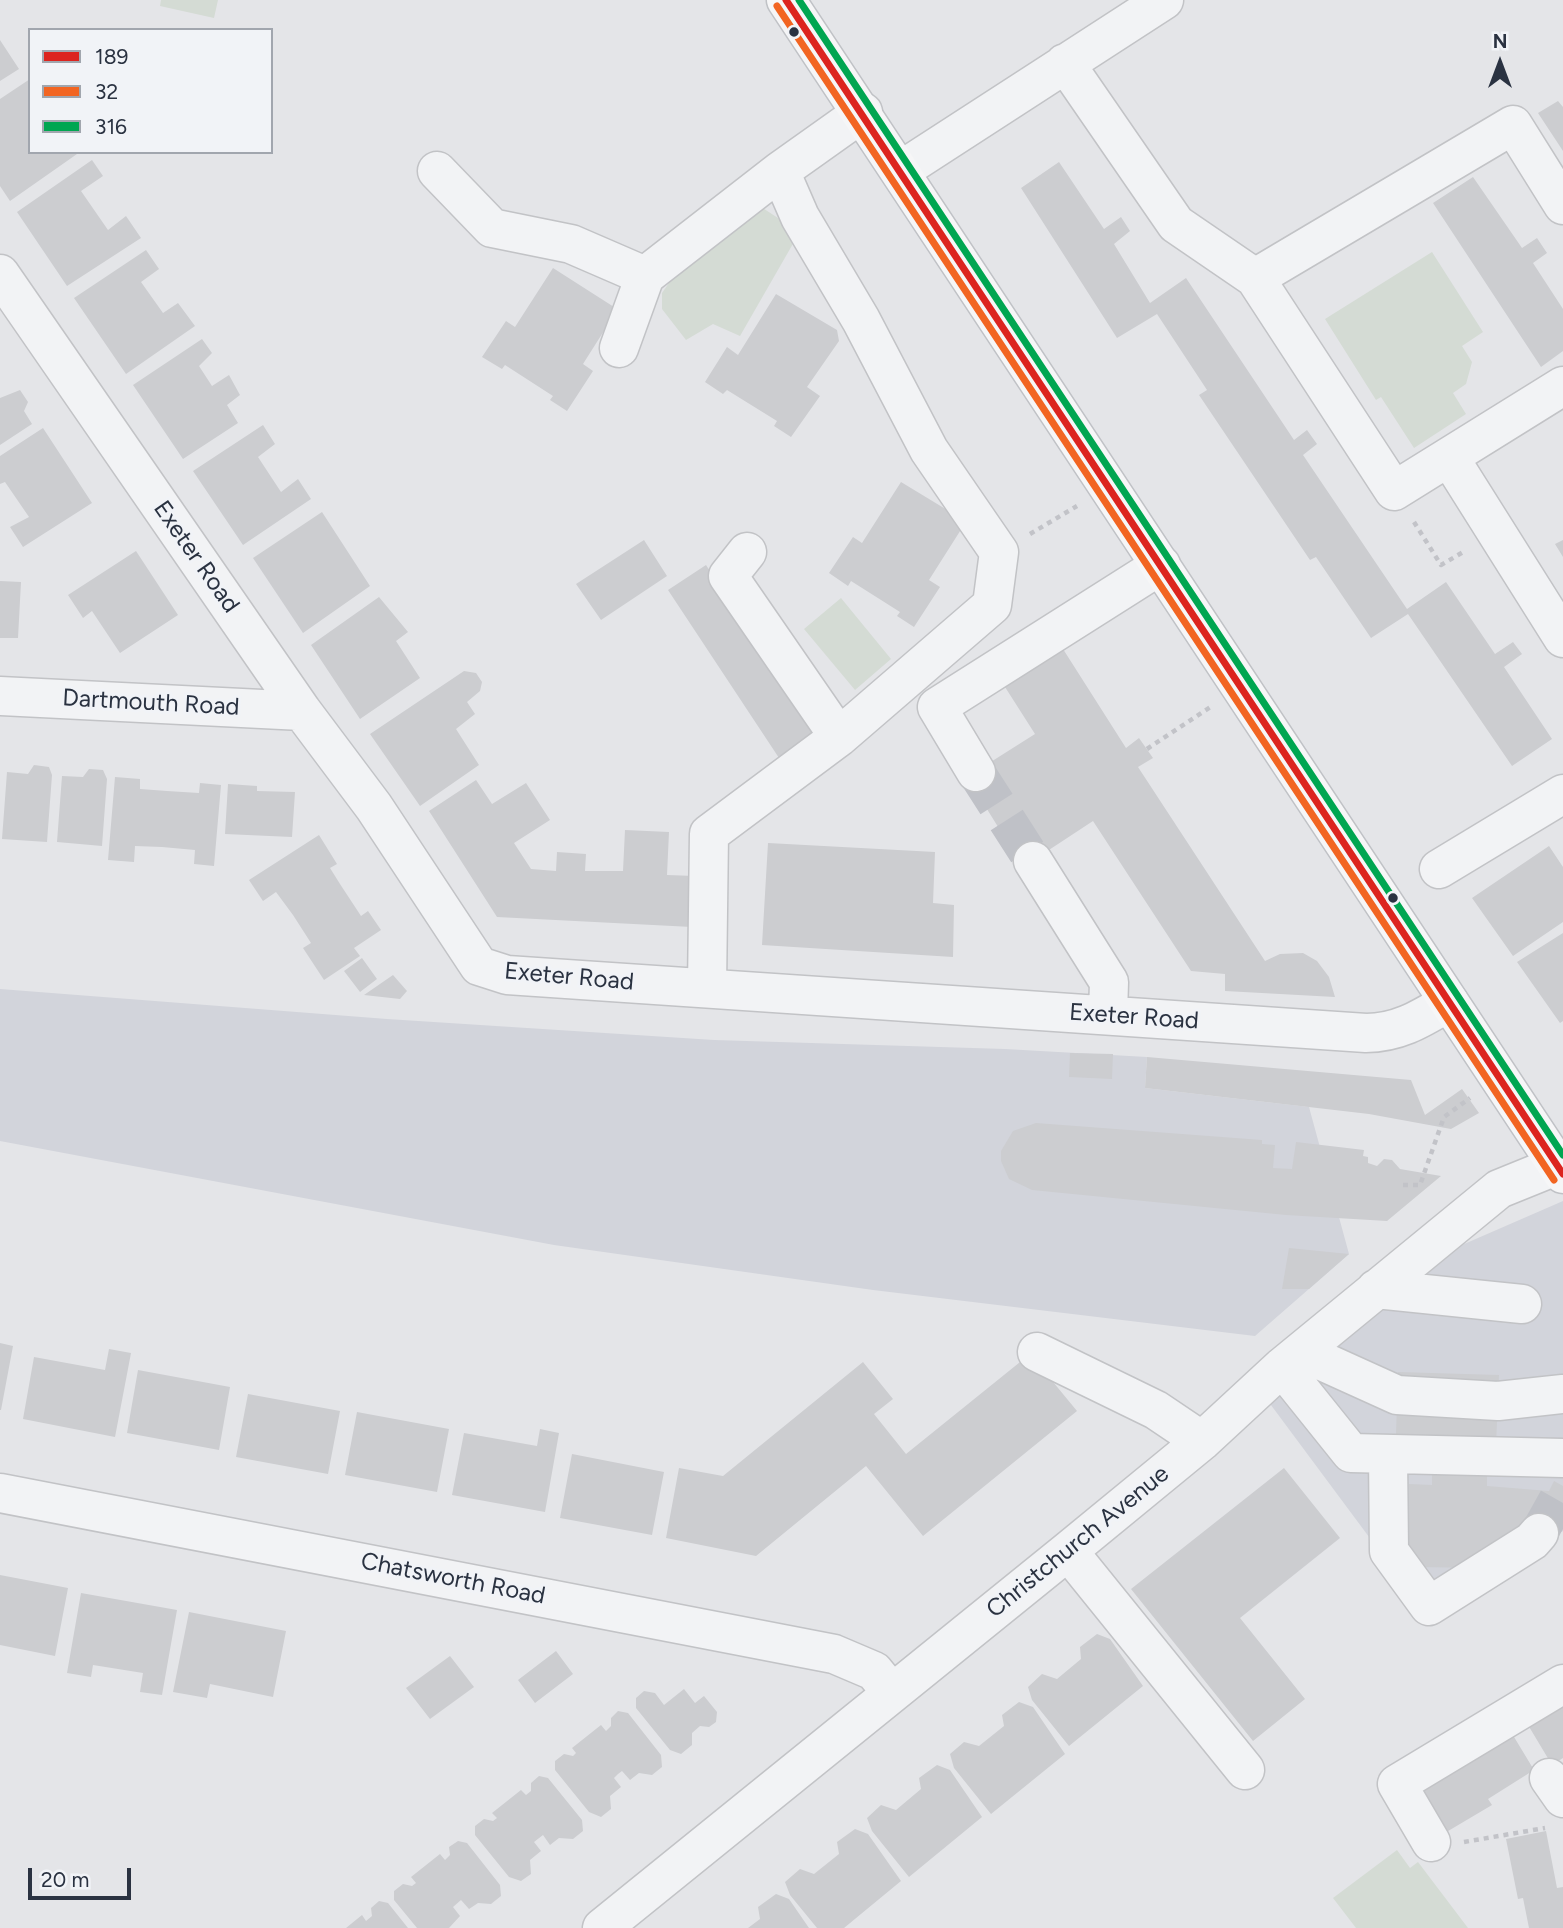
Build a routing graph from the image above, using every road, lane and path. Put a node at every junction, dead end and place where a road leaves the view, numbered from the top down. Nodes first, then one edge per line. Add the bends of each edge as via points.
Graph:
1 (786, 0) edge
2 (1164, 0) edge
3 (1065, 63) junction
4 (863, 112) junction
5 (437, 171) dead end
6 (780, 171) junction
7 (900, 171) junction
8 (1563, 205) edge
9 (0, 274) edge
10 (645, 276) junction
11 (1255, 278) junction
12 (619, 348) dead end
13 (1563, 386) edge
14 (1449, 457) junction
15 (1108, 484) junction
16 (747, 552) dead end
17 (999, 552) junction
18 (1161, 565) junction
19 (1563, 638) edge
20 (1242, 688) junction
21 (0, 695) edge
22 (302, 711) junction
23 (839, 737) junction
24 (1147, 749) dead end
25 (976, 772) tunnel mouth
26 (1563, 794) edge
27 (1032, 861) tunnel mouth
28 (1439, 869) dead end
29 (706, 988) junction
30 (1449, 1002) junction
31 (1108, 1015) junction
32 (1469, 1099) dead end
33 (1561, 1167) edge
34 (1403, 1185) dead end
35 (1376, 1289) junction
36 (1522, 1304) dead end
37 (1037, 1352) dead end
38 (1292, 1360) junction
39 (1563, 1394) edge
40 (1202, 1441) junction
41 (1388, 1456) junction
42 (1563, 1458) edge
43 (0, 1493) edge
44 (1539, 1533) tunnel mouth
45 (1068, 1552) junction
46 (1563, 1684) edge
47 (892, 1693) junction
48 (1245, 1770) dead end
49 (1554, 1801) edge
50 (1431, 1842) joint
51 (602, 1928) edge

1 - 4 main road
2 - 3 street
3 - 7 street
3 - 11 street via 1176,223
4 - 6 street
4 - 7 main road
5 - 10 street via 492,228 571,244
6 - 10 street
6 - 17 street via 800,217 929,450
7 - 15 main road
8 - 11 street via 1513,125
9 - 22 street, Exeter Road
10 - 12 street
11 - 14 street via 1394,491
13 - 14 street
14 - 19 street
15 - 17 path
15 - 18 main road
16 - 23 street via 728,576
17 - 23 street via 992,604
18 - 20 main road
18 - 25 street via 937,707
20 - 24 path
20 - 30 main road
21 - 22 street, Dartmouth Road
22 - 29 street, Exeter Road via 374,807 479,966 507,975
23 - 29 street via 709,834
26 - 28 street
27 - 31 street via 1109,982
29 - 31 street, Exeter Road
30 - 31 street, Exeter Road via 1388,1033
30 - 33 main road
32 - 34 path via 1444,1117 1420,1185
33 - 35 street, Christchurch Avenue via 1499,1189
35 - 36 street
35 - 38 street, Christchurch Avenue
37 - 40 street via 1156,1410
38 - 39 street via 1397,1395 1498,1401
38 - 40 street, Christchurch Avenue
38 - 41 street via 1351,1453
40 - 45 street, Christchurch Avenue
41 - 42 street
41 - 44 street via 1390,1551 1429,1605
43 - 47 street, Chatsworth Road via 834,1654 873,1671
45 - 47 street, Christchurch Avenue
45 - 48 street
46 - 50 street via 1397,1784
47 - 51 street, Christchurch Avenue
49 - 50 path via 1476,1842

